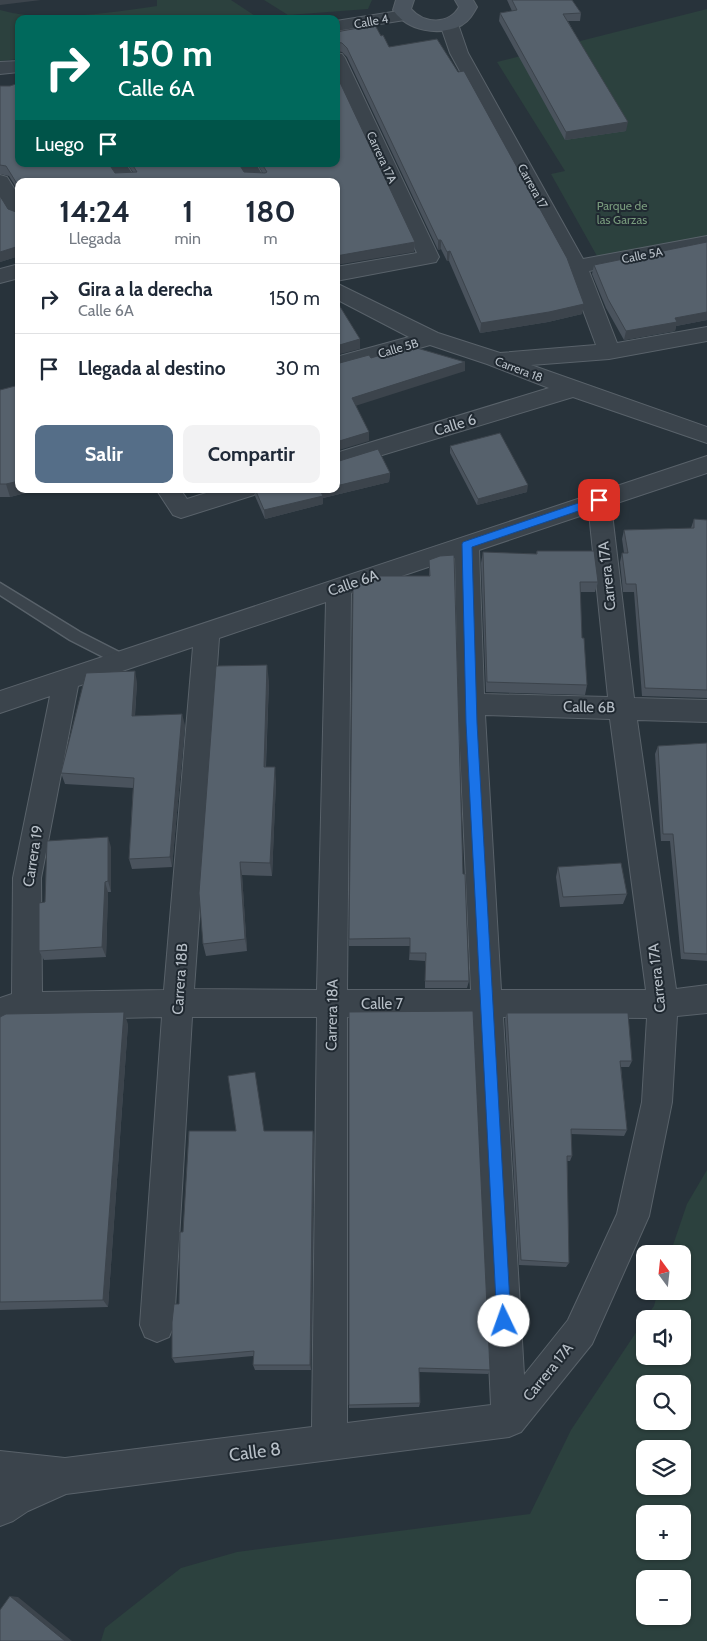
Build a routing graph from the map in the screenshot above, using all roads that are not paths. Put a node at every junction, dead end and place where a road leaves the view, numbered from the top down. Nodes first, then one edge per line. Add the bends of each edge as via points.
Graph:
1 (466, 0) edge
2 (405, 7) edge
3 (449, 24) junction
4 (340, 25) edge
5 (15, 66) edge
6 (340, 67) edge
7 (0, 68) edge
8 (118, 167) edge
9 (248, 167) edge
10 (125, 178) edge
11 (254, 178) edge
12 (0, 181) edge
13 (15, 207) edge
14 (707, 243) edge
15 (577, 267) junction
16 (15, 272) edge
17 (340, 273) edge
18 (0, 276) edge
19 (340, 292) edge
20 (707, 334) edge
21 (430, 338) junction
22 (609, 352) junction
23 (495, 359) junction
24 (340, 364) edge
25 (574, 390) junction
26 (707, 434) edge
27 (340, 461) edge
28 (707, 464) edge
29 (171, 493) edge
30 (233, 493) edge
31 (599, 500) junction
32 (467, 544) junction
33 (0, 588) edge
34 (339, 588) junction
35 (206, 632) junction
36 (122, 660) junction
37 (66, 680) junction
38 (0, 702) edge
39 (471, 704) junction
40 (622, 707) junction
41 (707, 711) edge
42 (707, 999) edge
43 (178, 1003) junction
44 (332, 1004) junction
45 (486, 1004) junction
46 (663, 1004) junction
47 (13, 1011) edge
48 (157, 1325) dead end
49 (509, 1420) junction
50 (329, 1442) junction
51 (0, 1469) edge
52 (64, 1476) junction
53 (0, 1508) edge

1 - 3 main road via 466,14
2 - 3 main road via 418,23
2 - 4 street, Calle 4
3 - 15 street, Carrera 17 via 459,53
5 - 7 street
6 - 17 street, Carrera 17A via 428,257
8 - 10 street
9 - 11 street
12 - 13 street
14 - 15 street, Calle 5A
15 - 22 street, Carrera 17
16 - 18 street
19 - 21 street, Carrera 18
20 - 22 street
21 - 23 street, Carrera 18
21 - 24 street, Calle 5B
22 - 23 street
23 - 25 street, Carrera 18
25 - 26 street, Carrera 18
25 - 27 street, Calle 6
28 - 31 street, Calle 6A
29 - 30 street via 181,509
31 - 32 street, Calle 6A
31 - 40 street, Carrera 17A
32 - 34 street, Calle 6A
32 - 39 street
33 - 36 lane via 75,636
34 - 35 street, Calle 6A
34 - 44 street, Carrera 18A
35 - 36 street, Calle 6A
35 - 43 street, Carrera 18B
36 - 37 street, Calle 6A
37 - 38 street, Calle 6A
37 - 47 street, Carrera 19 via 27,878
39 - 40 street, Calle 6B
39 - 45 street
40 - 41 street, Calle 6B
40 - 46 street, Carrera 17A
42 - 46 street, Calle 7
43 - 44 street, Calle 7
43 - 47 street, Calle 7
43 - 48 street, Carrera 18B
44 - 45 street, Calle 7
44 - 50 street, Carrera 18A
45 - 46 street, Calle 7
45 - 49 street
46 - 49 street, Carrera 17A via 657,1102 633,1216 580,1332
49 - 50 street, Calle 8
50 - 52 street, Calle 8
51 - 52 street, Calle 8
52 - 53 street

